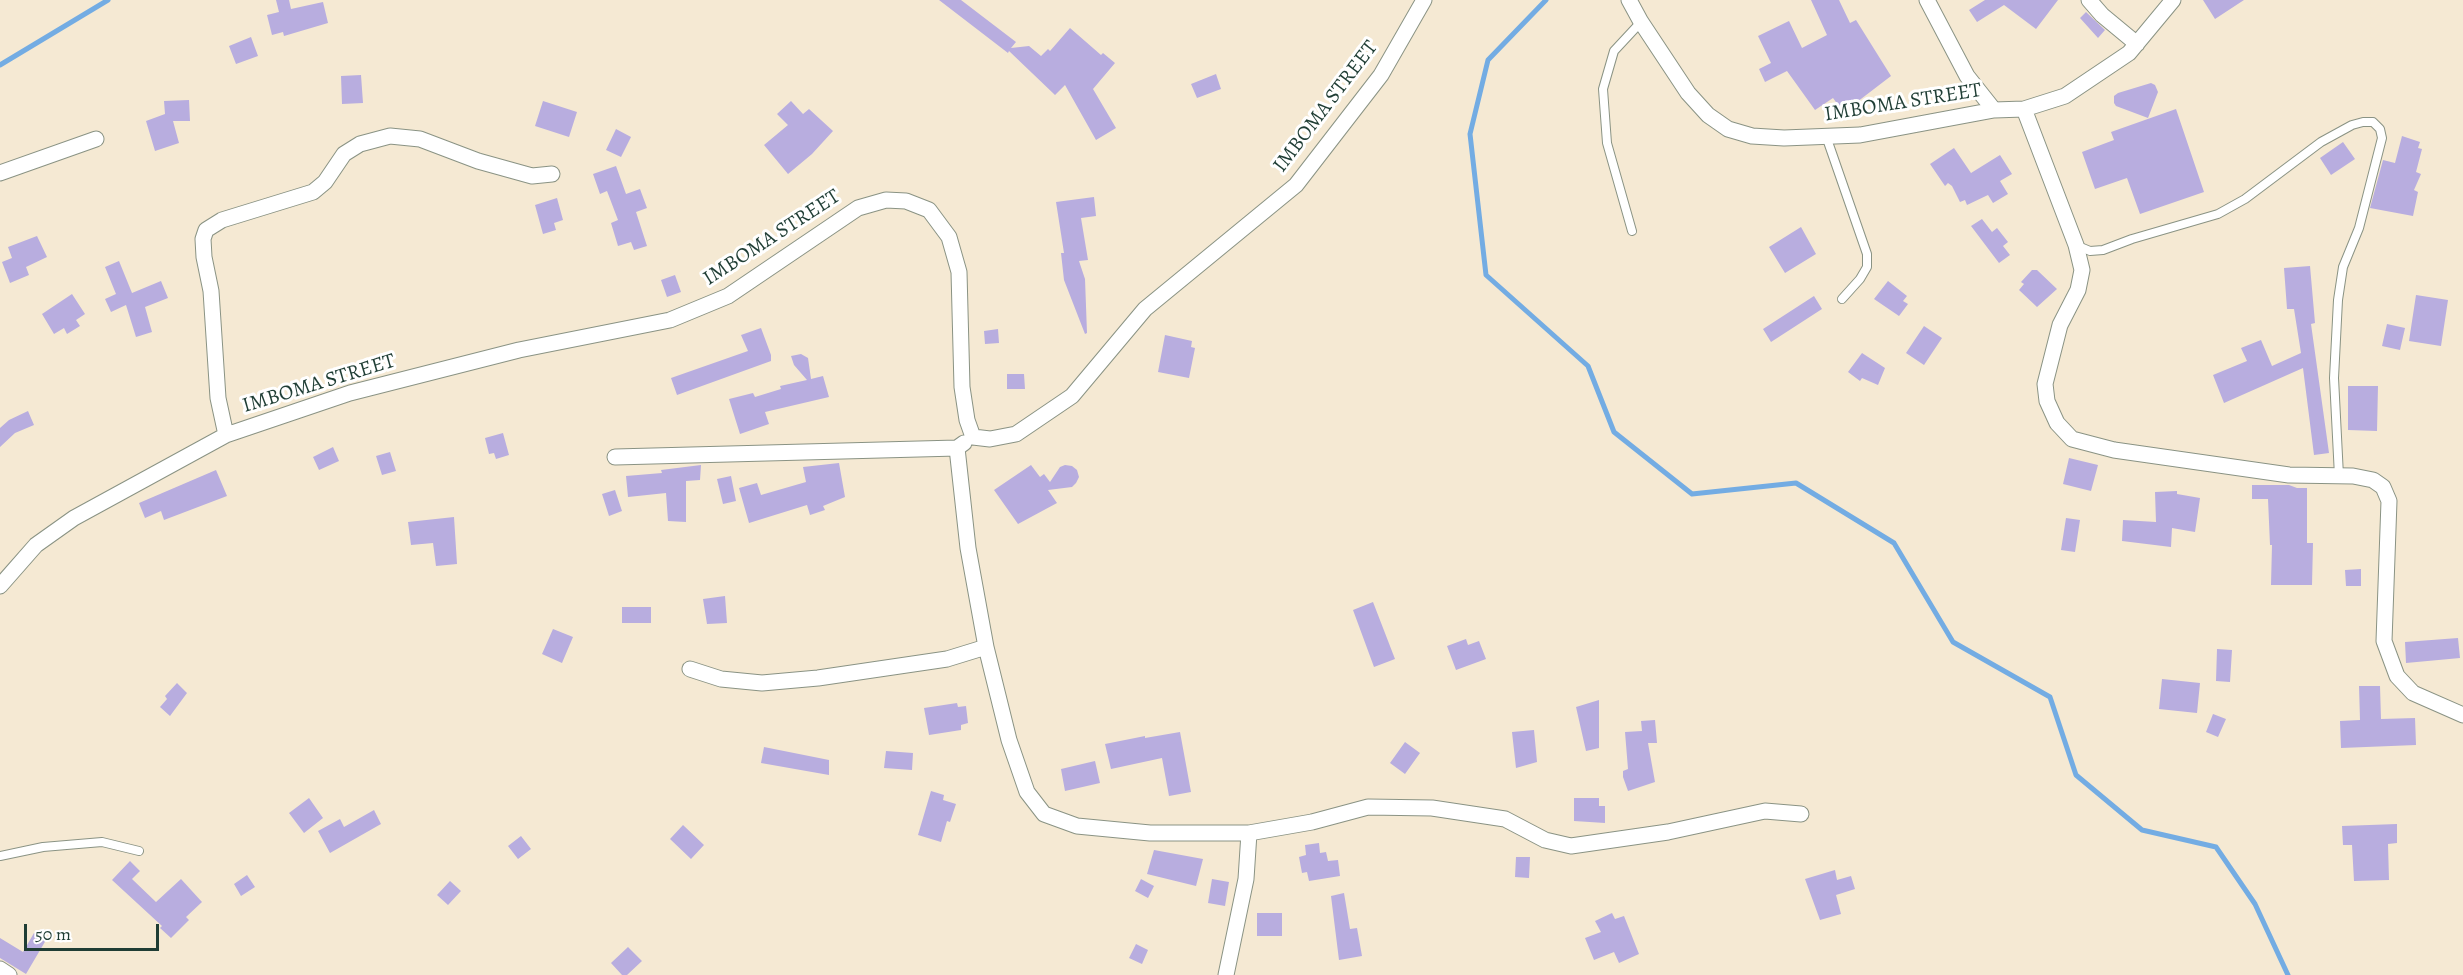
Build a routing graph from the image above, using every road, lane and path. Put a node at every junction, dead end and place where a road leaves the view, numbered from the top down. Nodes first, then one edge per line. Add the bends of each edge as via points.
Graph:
1 (1424, 0) edge
2 (1629, 0) edge
3 (1927, 0) edge
4 (2089, 0) edge
5 (2173, 0) edge
6 (1641, 22) junction
7 (2137, 45) junction
8 (2024, 108) junction
9 (1994, 110) junction
10 (1826, 136) junction
11 (96, 139) dead end
12 (0, 173) edge
13 (552, 174) dead end
14 (1632, 231) dead end
15 (2076, 245) junction
16 (1842, 299) dead end
17 (226, 435) junction
18 (973, 436) junction
19 (957, 448) junction
20 (615, 457) dead end
21 (2339, 476) junction
22 (0, 586) edge
23 (986, 647) junction
24 (690, 669) dead end
25 (2463, 715) edge
26 (1801, 814) dead end
27 (1249, 833) junction
28 (139, 851) dead end
29 (0, 856) edge
30 (0, 969) edge
31 (9, 975) edge
32 (1226, 975) edge

1 - 18 street, IMBOMA STREET via 1381,75 1296,185 1145,309 1072,396 1016,434 990,440
2 - 6 street, IMBOMA STREET
3 - 9 street via 1966,76
4 - 7 street
5 - 7 street, IMBOMA STREET
6 - 10 street, IMBOMA STREET via 1688,93 1728,129 1752,136
6 - 14 lane via 1614,51 1603,89 1607,143
7 - 8 street, IMBOMA STREET via 2065,96
8 - 9 street, IMBOMA STREET
8 - 15 street
9 - 10 street, IMBOMA STREET via 1860,135
10 - 16 lane via 1867,254 1867,267
11 - 12 street
13 - 17 street via 521,174 420,140 390,136 360,144 344,154 313,192 222,220 206,230 204,257 211,291 218,398
15 - 21 street via 2082,270 2078,290 2060,325 2044,384 2057,423 2072,439 2114,450 2289,475
15 - 21 lane via 2090,251 2103,250 2218,214 2246,199 2321,142 2352,125 2373,122 2382,138 2359,228 2343,267 2338,300 2334,378
17 - 18 street, IMBOMA STREET via 350,393 519,350 670,320 728,296 858,208 886,200 906,201 929,210 949,237 959,272 962,387
17 - 22 street, IMBOMA STREET via 74,518 36,545
18 - 19 street
19 - 20 street
19 - 23 street via 968,548
21 - 25 street via 2373,480 2383,487 2389,501 2384,641 2397,676 2413,693
23 - 24 street via 947,659 762,683 721,679
23 - 27 street via 1009,740 1027,792 1044,814 1077,826 1150,833
26 - 27 street via 1765,812 1571,846 1545,840 1505,819 1432,808 1368,807
27 - 32 street via 1245,879
28 - 29 lane via 102,842 42,847
30 - 31 street

